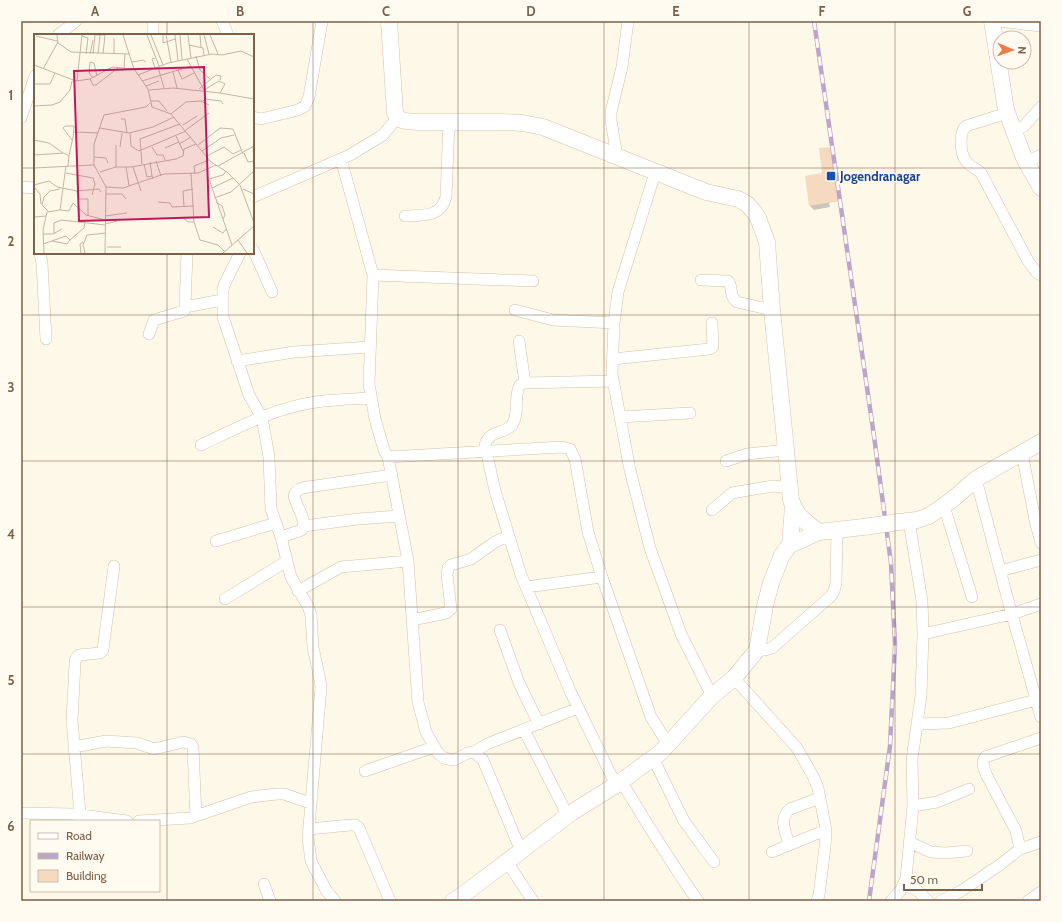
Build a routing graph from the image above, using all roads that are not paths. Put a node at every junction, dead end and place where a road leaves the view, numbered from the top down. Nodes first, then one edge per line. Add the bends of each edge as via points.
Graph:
1 (76, 21) edge
2 (153, 21) edge
3 (222, 21) edge
4 (322, 21) edge
5 (389, 21) edge
6 (628, 21) edge
7 (992, 21) edge
8 (998, 21) edge
9 (1041, 26) edge
10 (59, 34) edge
11 (153, 34) edge
12 (228, 34) edge
13 (34, 79) edge
14 (1041, 107) edge
15 (1007, 113) junction
16 (254, 117) edge
17 (21, 118) edge
18 (397, 118) junction
19 (449, 122) junction
20 (1014, 131) junction
21 (1041, 155) edge
22 (617, 157) junction
23 (341, 159) junction
24 (1027, 162) junction
25 (655, 173) junction
26 (1041, 188) edge
27 (254, 197) edge
28 (405, 216) dead end
29 (254, 251) edge
30 (40, 254) edge
31 (187, 254) edge
32 (239, 254) edge
33 (374, 275) junction
34 (1041, 276) edge
35 (701, 280) dead end
36 (533, 281) dead end
37 (272, 292) dead end
38 (222, 300) junction
39 (185, 307) junction
40 (515, 310) dead end
41 (772, 310) junction
42 (614, 323) junction
43 (712, 323) dead end
44 (149, 334) dead end
45 (46, 339) dead end
46 (519, 341) dead end
47 (370, 347) junction
48 (613, 359) junction
49 (237, 361) junction
50 (613, 381) junction
51 (525, 383) junction
52 (371, 398) junction
53 (690, 414) dead end
54 (261, 416) junction
55 (620, 417) junction
56 (1041, 442) edge
57 (201, 445) dead end
58 (786, 450) junction
59 (486, 451) junction
60 (1022, 453) junction
61 (388, 456) junction
62 (726, 461) dead end
63 (392, 475) junction
64 (976, 479) junction
65 (790, 488) junction
66 (793, 506) junction
67 (944, 506) junction
68 (712, 510) dead end
69 (400, 516) junction
70 (904, 522) junction
71 (276, 523) junction
72 (304, 526) junction
73 (837, 530) junction
74 (819, 532) junction
75 (508, 536) junction
76 (281, 537) junction
77 (216, 541) dead end
78 (1041, 543) edge
79 (790, 546) junction
80 (1041, 560) edge
81 (408, 561) junction
82 (287, 562) junction
83 (114, 566) dead end
84 (1000, 571) junction
85 (602, 577) junction
86 (526, 587) junction
87 (298, 591) junction
88 (972, 597) dead end
89 (225, 599) dead end
90 (1041, 604) edge
91 (1012, 614) junction
92 (412, 620) junction
93 (500, 630) dead end
94 (923, 634) junction
95 (757, 650) junction
96 (734, 678) junction
97 (712, 696) junction
98 (1036, 700) junction
99 (578, 708) junction
100 (1041, 717) edge
101 (539, 724) junction
102 (917, 724) junction
103 (524, 730) junction
104 (1041, 738) edge
105 (668, 744) junction
106 (74, 747) junction
107 (434, 747) junction
108 (474, 752) junction
109 (653, 758) junction
110 (365, 771) dead end
111 (619, 783) junction
112 (969, 789) dead end
113 (820, 798) junction
114 (310, 803) junction
115 (913, 806) junction
116 (21, 813) edge
117 (80, 814) junction
118 (196, 816) junction
119 (568, 816) junction
120 (120, 820) edge
121 (150, 820) edge
122 (309, 829) junction
123 (826, 830) junction
124 (909, 842) junction
125 (1041, 842) edge
126 (789, 845) junction
127 (1020, 849) junction
128 (967, 850) dead end
129 (521, 851) junction
130 (772, 852) dead end
131 (507, 862) junction
132 (714, 862) dead end
133 (264, 884) dead end
134 (904, 885) junction
135 (1041, 892) edge
136 (471, 896) edge
137 (270, 901) edge
138 (335, 901) edge
139 (390, 901) edge
140 (453, 901) edge
141 (532, 901) edge
142 (698, 901) edge
143 (817, 901) edge
144 (891, 901) edge
145 (928, 901) edge
146 (941, 901) edge
147 (1028, 901) edge

1 - 10 street
2 - 11 street
3 - 12 street
4 - 16 street via 309,97 305,106 267,118
5 - 18 street via 394,107
6 - 22 street via 622,67 611,112
7 - 15 street
8 - 9 street
13 - 17 street
14 - 20 street via 1024,126
15 - 20 street
15 - 34 street via 966,126 961,134 963,156 981,173 1028,261
18 - 19 street via 403,121
18 - 23 street via 382,135
19 - 22 street via 501,122 543,127
19 - 28 street via 444,204 433,213
20 - 24 street
21 - 24 street
22 - 25 street
23 - 27 street
23 - 33 street
24 - 26 street
25 - 41 street via 706,192 738,199 755,213 766,242
25 - 42 street via 618,292
29 - 37 street
30 - 45 street
31 - 39 street
32 - 38 street via 224,283
33 - 36 street
33 - 47 street
35 - 41 street via 728,282 733,299 737,302
38 - 39 street
38 - 49 street via 224,324
39 - 44 street via 181,312 154,320
40 - 42 street via 553,320
41 - 58 street
42 - 48 street
43 - 48 street via 714,343 709,349
46 - 51 street
47 - 49 street via 294,352
47 - 52 street via 368,372
48 - 50 street
49 - 54 street via 249,395
50 - 51 street
50 - 55 street
51 - 59 street via 518,388 516,417 513,424 490,436 485,445
52 - 54 street via 317,401
52 - 61 street via 382,444
53 - 55 street
54 - 57 street
54 - 71 street via 269,457 269,502
55 - 97 street via 630,470 650,548 681,634
56 - 60 street
58 - 62 street via 747,454
58 - 65 street
59 - 61 street
59 - 75 street via 494,491
59 - 85 street via 562,447 570,449 575,459 588,532
60 - 64 street
60 - 78 street
61 - 63 street
63 - 69 street
63 - 72 street via 299,489 294,496
64 - 67 street
64 - 84 street
65 - 66 street
65 - 68 street via 773,486 732,493
66 - 74 street via 805,522
66 - 79 street
67 - 70 street via 929,516
67 - 88 street
69 - 72 street
69 - 81 street
70 - 73 street, bridge
70 - 94 street via 921,593
71 - 76 street
71 - 77 street
72 - 76 street via 302,530
73 - 74 street
73 - 95 street via 836,583 831,596 775,645 765,650
74 - 79 street
75 - 86 street
75 - 92 street via 471,559 448,568 451,609 446,613
76 - 82 street
79 - 95 street via 782,555 771,583
80 - 84 street
81 - 87 street via 341,567
81 - 92 street
82 - 87 street
82 - 89 street
83 - 106 street via 103,650 100,653 83,654 76,658 72,720
84 - 91 street
85 - 86 street
85 - 105 street via 651,717
86 - 99 street
87 - 114 street via 311,615 313,647 321,687
90 - 91 street
91 - 94 street
91 - 98 street
92 - 107 street via 418,702 426,732
93 - 101 street via 519,683
94 - 102 street via 921,696
95 - 96 street
96 - 97 street
96 - 113 street via 801,753 811,770
97 - 105 street
98 - 100 street
98 - 102 street via 949,723
99 - 101 street
99 - 111 street
101 - 103 street
102 - 115 street via 912,759
103 - 108 street via 487,744
103 - 119 street
104 - 127 street via 985,757 983,761 986,774 1016,831
105 - 109 street
106 - 117 street
106 - 118 street via 106,741 137,743 154,749 183,742 191,744
107 - 108 street via 438,754 449,760
107 - 110 street
108 - 129 street via 483,760
109 - 111 street
109 - 132 street via 684,821
111 - 119 street
111 - 142 street
112 - 115 street via 945,799
113 - 123 street
113 - 126 street via 790,810 783,817
114 - 118 street via 277,794 251,797
114 - 122 street
115 - 124 street
116 - 117 street
117 - 120 street
118 - 121 street
119 - 129 street
122 - 138 street via 311,861 326,890
122 - 139 street via 350,824 359,828
123 - 126 street
123 - 143 street
124 - 128 street via 931,852
124 - 134 street
125 - 127 street
126 - 130 street
127 - 146 street via 961,891
129 - 131 street
131 - 136 street
131 - 141 street
133 - 137 street
134 - 144 street
134 - 145 street via 917,890
135 - 147 street
136 - 140 street

